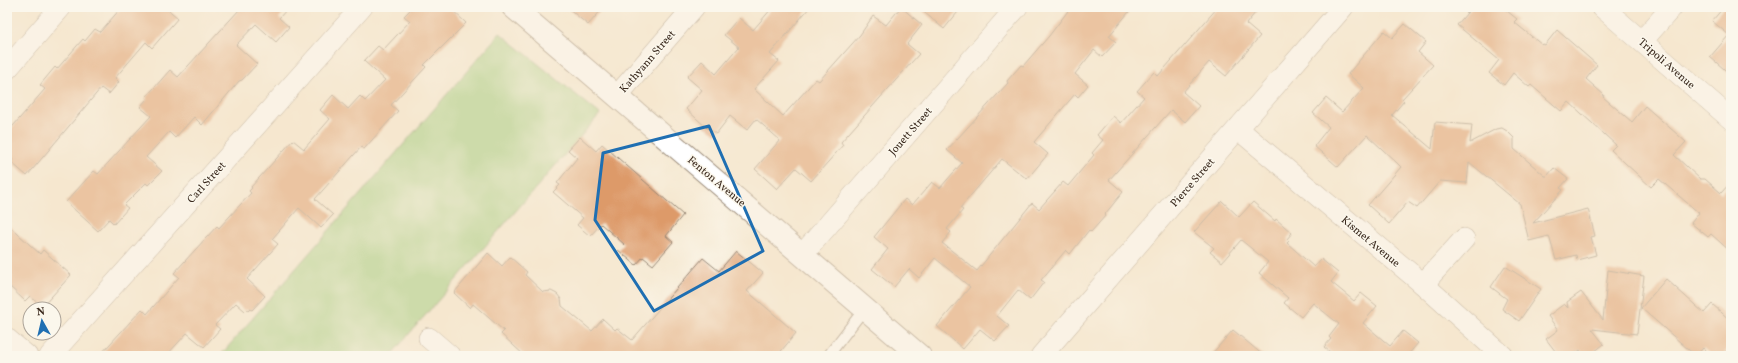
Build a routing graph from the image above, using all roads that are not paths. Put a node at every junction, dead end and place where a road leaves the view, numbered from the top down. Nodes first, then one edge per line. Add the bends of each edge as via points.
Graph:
1 (61, 7) edge
2 (362, 7) edge
3 (513, 7) edge
4 (694, 7) edge
5 (1017, 7) edge
6 (1343, 7) edge
7 (1602, 7) edge
8 (1672, 7) edge
9 (1642, 41) junction
10 (7, 69) edge
11 (617, 96) junction
12 (1731, 118) edge
13 (1238, 129) junction
14 (1464, 239) dead end
15 (803, 254) junction
16 (1423, 284) junction
17 (865, 308) junction
18 (429, 338) dead end
19 (7, 339) edge
20 (27, 356) edge
21 (50, 356) edge
22 (450, 356) edge
23 (828, 356) edge
24 (920, 356) edge
25 (1042, 356) edge
26 (1503, 356) edge

1 - 10 street
2 - 21 street, Carl Street
3 - 11 street, Fenton Avenue
4 - 11 street, Kathyann Street
5 - 15 street, Jouett Street
6 - 13 street, Pierce Street
7 - 9 street, Tripoli Avenue
8 - 9 street
9 - 12 street, Tripoli Avenue
11 - 15 street, Fenton Avenue
13 - 16 street, Kismet Avenue
13 - 25 street, Pierce Street
14 - 16 street
15 - 17 street, Fenton Avenue
16 - 26 street, Kismet Avenue
17 - 23 lane
17 - 24 street, Fenton Avenue
18 - 22 street
19 - 20 street

